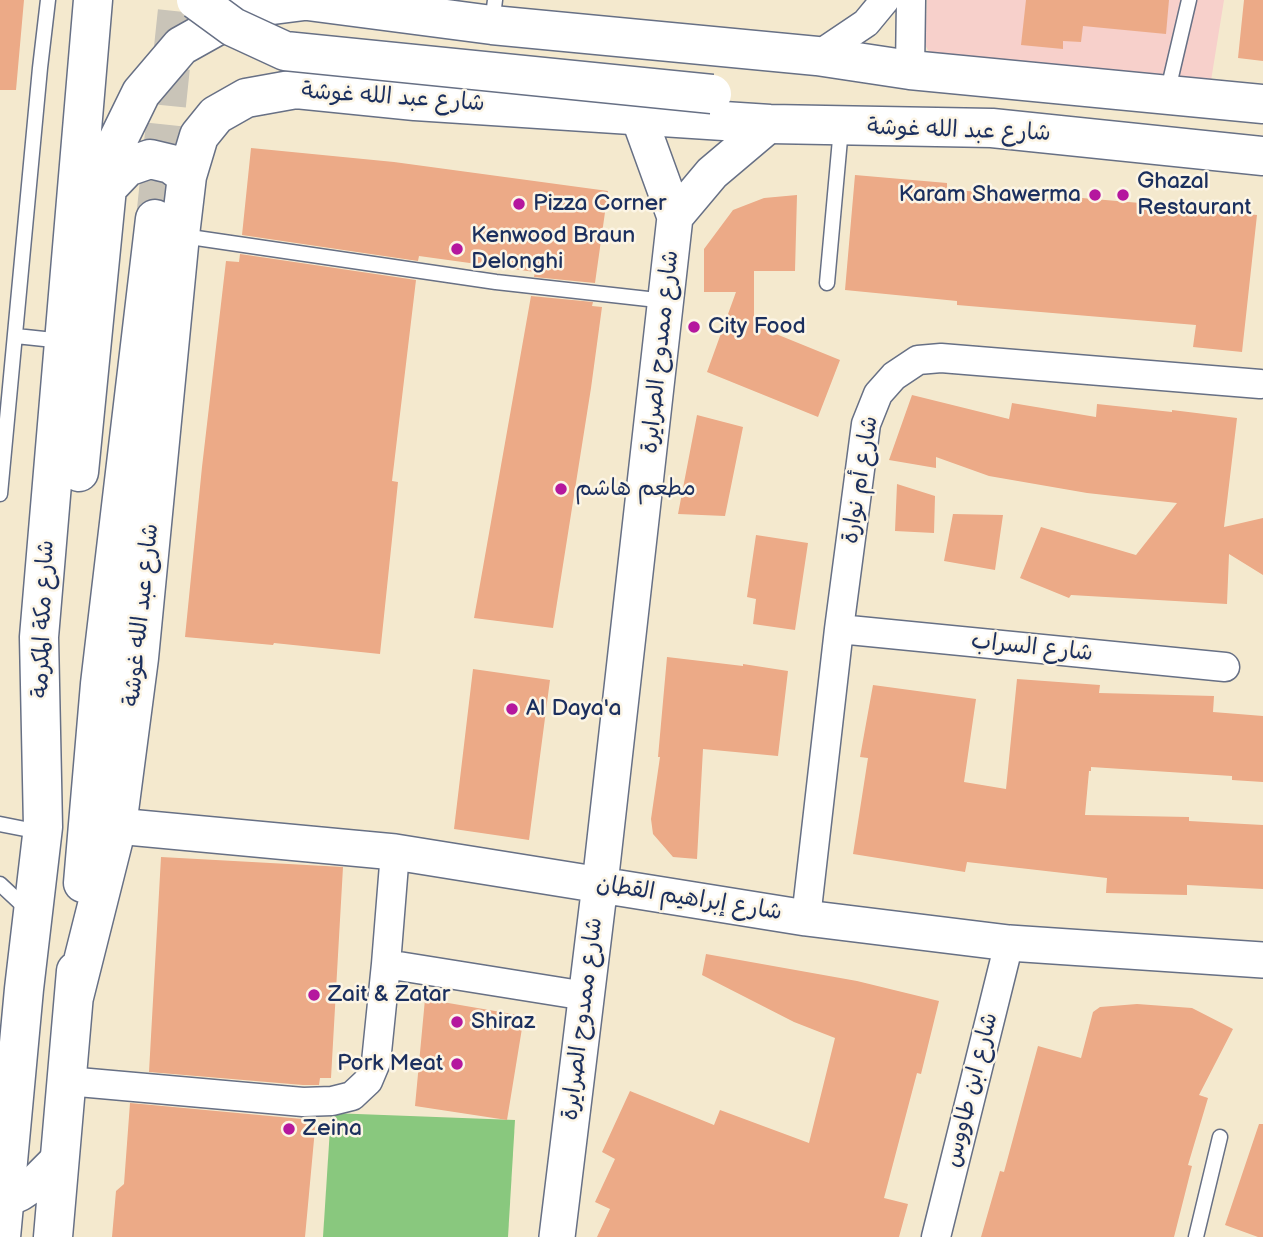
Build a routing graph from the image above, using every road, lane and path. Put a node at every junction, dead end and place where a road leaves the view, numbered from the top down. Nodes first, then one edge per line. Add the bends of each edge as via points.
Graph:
1 (48, 0) edge
2 (93, 0) edge
3 (196, 0) edge
4 (885, 0) edge
5 (911, 0) edge
6 (1189, 0) edge
7 (320, 2) edge
8 (493, 12) edge
9 (416, 15) junction
10 (817, 57) junction
11 (909, 70) junction
12 (1167, 96) junction
13 (415, 101) junction
14 (1263, 104) edge
15 (638, 115) junction
16 (770, 124) junction
17 (841, 127) junction
18 (992, 128) junction
19 (1263, 156) edge
20 (187, 176) junction
21 (107, 188) junction
22 (676, 218) junction
23 (167, 227) junction
24 (827, 283) dead end
25 (667, 301) junction
26 (16, 336) junction
27 (64, 341) junction
28 (1260, 384) dead end
29 (0, 494) edge
30 (839, 629) junction
31 (1225, 667) dead end
32 (0, 824) edge
33 (117, 826) junction
34 (43, 830) junction
35 (394, 852) junction
36 (0, 884) edge
37 (600, 884) junction
38 (32, 915) junction
39 (806, 918) junction
40 (1009, 943) junction
41 (1263, 960) edge
42 (386, 964) junction
43 (24, 989) junction
44 (586, 996) junction
45 (74, 997) junction
46 (0, 1037) edge
47 (66, 1080) junction
48 (1220, 1137) dead end
49 (60, 1158) junction
50 (2, 1213) edge
51 (60, 1229) edge
52 (557, 1237) edge
53 (936, 1237) edge
54 (1196, 1237) edge

1 - 26 lane
2 - 27 main road, شارع مكة المكرمة
3 - 18 main road, bridge via 233,27 285,51
4 - 10 street via 866,23
5 - 11 street
6 - 12 lane
7 - 9 main road
7 - 21 main road via 249,8 181,46 141,93 116,144
8 - 9 main road
8 - 10 main road
9 - 13 main road via 395,35 386,55 393,79
10 - 11 main road
11 - 12 main road
12 - 14 main road
13 - 15 main road, شارع عبد الله غوشة
13 - 20 main road, شارع عبد الله غوشة via 296,89 246,97 216,116 199,136
15 - 16 main road, شارع عبد الله غوشة
15 - 22 street, شارع ممدوح الصرايرة
16 - 17 main road, شارع عبد الله غوشة
16 - 22 street, شارع ممدوح الصرايرة via 712,173
17 - 18 main road, شارع عبد الله غوشة
17 - 24 lane
18 - 19 main road, شارع عبد الله غوشة
20 - 21 main road via 171,164 150,159 127,167
20 - 23 main road, شارع عبد الله غوشة
21 - 34 main road
22 - 25 street, شارع ممدوح الصرايرة
23 - 25 lane via 496,282
23 - 33 main road, شارع عبد الله غوشة via 139,657
23 - 45 main road via 100,684
25 - 37 street, شارع ممدوح الصرايرة
26 - 27 lane
26 - 29 lane
27 - 34 main road, شارع مكة المكرمة via 39,637
28 - 30 street, شارع أم نوارة via 941,358 918,360 877,394 866,424
30 - 31 street, شارع السراب
30 - 39 street, شارع أم نوارة
32 - 34 lane
33 - 35 street, شارع إبراهيم القطان
33 - 45 main road, شارع عبد الله غوشة
34 - 38 main road, شارع مكة المكرمة
35 - 37 street, شارع إبراهيم القطان
35 - 42 street
36 - 38 lane
37 - 39 street, شارع إبراهيم القطان
37 - 44 street, شارع ممدوح الصرايرة
38 - 43 main road, شارع مكة المكرمة
39 - 40 street, شارع إبراهيم القطان
40 - 41 street, شارع إبراهيم القطان
40 - 53 street, شارع ابن طاووس
42 - 44 street
42 - 47 street via 376,1062 368,1081 352,1096 303,1101
43 - 46 street
43 - 50 main road, شارع مكة المكرمة
44 - 52 street, شارع ممدوح الصرايرة
45 - 47 main road
47 - 49 main road
48 - 54 lane
49 - 50 street
49 - 51 main road

